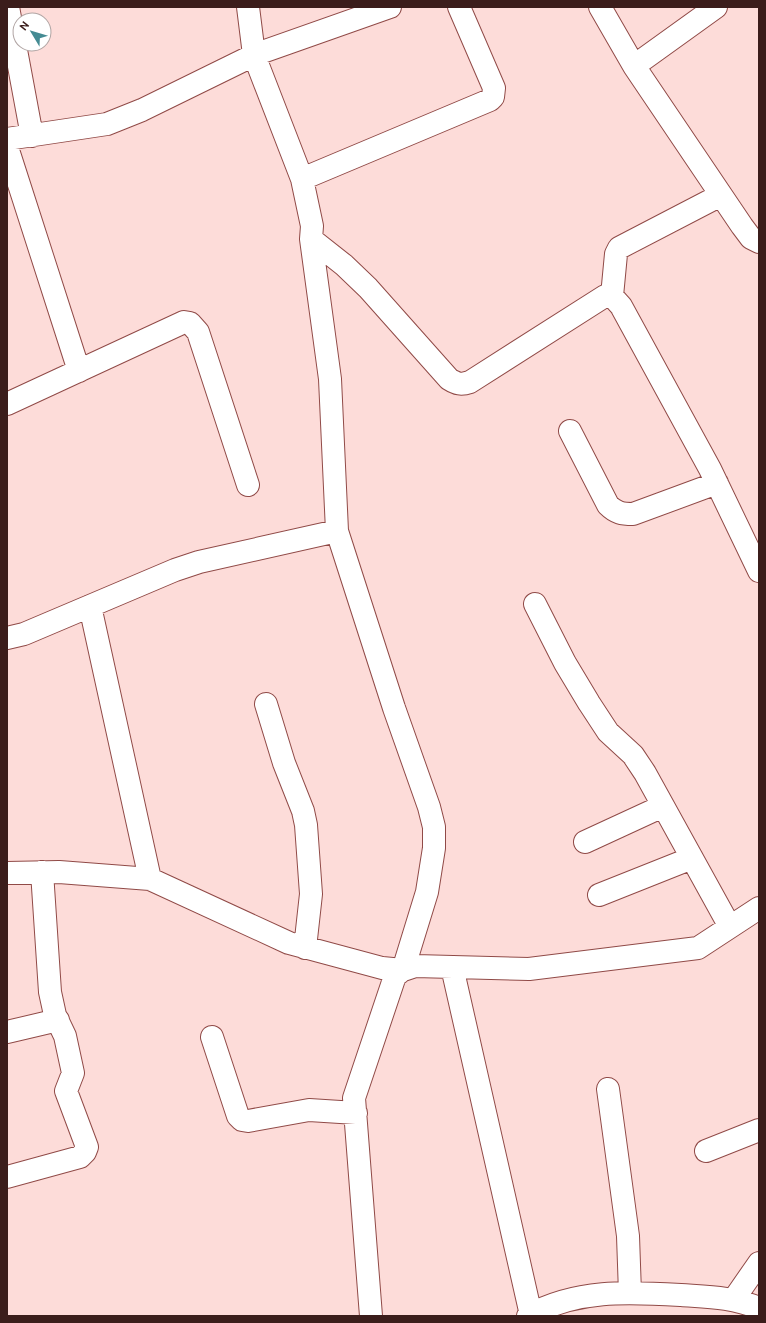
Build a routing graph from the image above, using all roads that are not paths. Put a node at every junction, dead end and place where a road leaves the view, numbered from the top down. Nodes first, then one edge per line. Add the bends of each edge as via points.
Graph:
1 (8, 7) edge
2 (248, 7) edge
3 (390, 7) edge
4 (459, 7) edge
5 (600, 7) edge
6 (716, 7) edge
7 (254, 55) junction
8 (634, 66) junction
9 (32, 136) junction
10 (7, 139) edge
11 (7, 147) edge
12 (302, 179) junction
13 (721, 195) junction
14 (312, 239) junction
15 (759, 242) edge
16 (612, 296) junction
17 (79, 371) junction
18 (7, 404) edge
19 (570, 431) dead end
20 (717, 483) junction
21 (248, 486) dead end
22 (338, 531) junction
23 (759, 571) edge
24 (534, 604) dead end
25 (90, 606) junction
26 (7, 638) edge
27 (266, 704) dead end
28 (663, 806) junction
29 (585, 842) dead end
30 (692, 858) junction
31 (42, 872) junction
32 (7, 873) edge
33 (150, 879) junction
34 (599, 895) dead end
35 (759, 908) edge
36 (730, 927) junction
37 (305, 948) junction
38 (452, 967) junction
39 (403, 970) junction
40 (58, 1020) junction
41 (7, 1032) edge
42 (212, 1037) dead end
43 (608, 1089) dead end
44 (356, 1113) junction
45 (759, 1130) edge
46 (706, 1151) dead end
47 (7, 1177) edge
48 (759, 1263) edge
49 (630, 1293) junction
50 (734, 1299) junction
51 (570, 1308) edge
52 (759, 1308) edge
53 (530, 1315) edge
54 (371, 1316) edge

1 - 9 street
2 - 7 street
3 - 7 street
4 - 12 street via 494,88 494,98
5 - 8 street
6 - 8 street
7 - 9 street via 142,110 107,124
7 - 12 street
8 - 13 street
9 - 10 street
11 - 17 street
12 - 14 street via 312,226
13 - 15 street via 752,238
13 - 16 street via 619,248 616,254
14 - 16 street via 368,288 456,384 470,382 605,296
14 - 22 street via 330,380
16 - 20 street via 621,306
17 - 18 street
17 - 21 street via 184,322 190,322 198,332
19 - 20 street via 608,505 622,514 633,514
20 - 23 street
22 - 25 street via 199,562
22 - 39 street via 434,827 434,848 427,892
24 - 28 street via 589,703 608,732 639,763
25 - 26 street via 24,634
25 - 33 street
27 - 37 street via 306,825 311,894
28 - 29 street
28 - 30 street
30 - 34 street
30 - 36 street
31 - 32 street
31 - 33 street
31 - 40 street via 49,982
33 - 37 street
35 - 36 street
36 - 38 street via 698,948 529,969
37 - 39 street via 382,968
38 - 39 street via 415,966
38 - 53 street
39 - 44 street via 395,976 354,1098
40 - 41 street
40 - 47 street via 65,1036 73,1073 66,1091 86,1147 85,1152 80,1157
42 - 44 street via 238,1116 242,1120 309,1110
43 - 49 street via 628,1236
44 - 54 street
45 - 46 street
48 - 50 street
49 - 50 street
49 - 51 street via 598,1294
50 - 52 street
51 - 53 street

